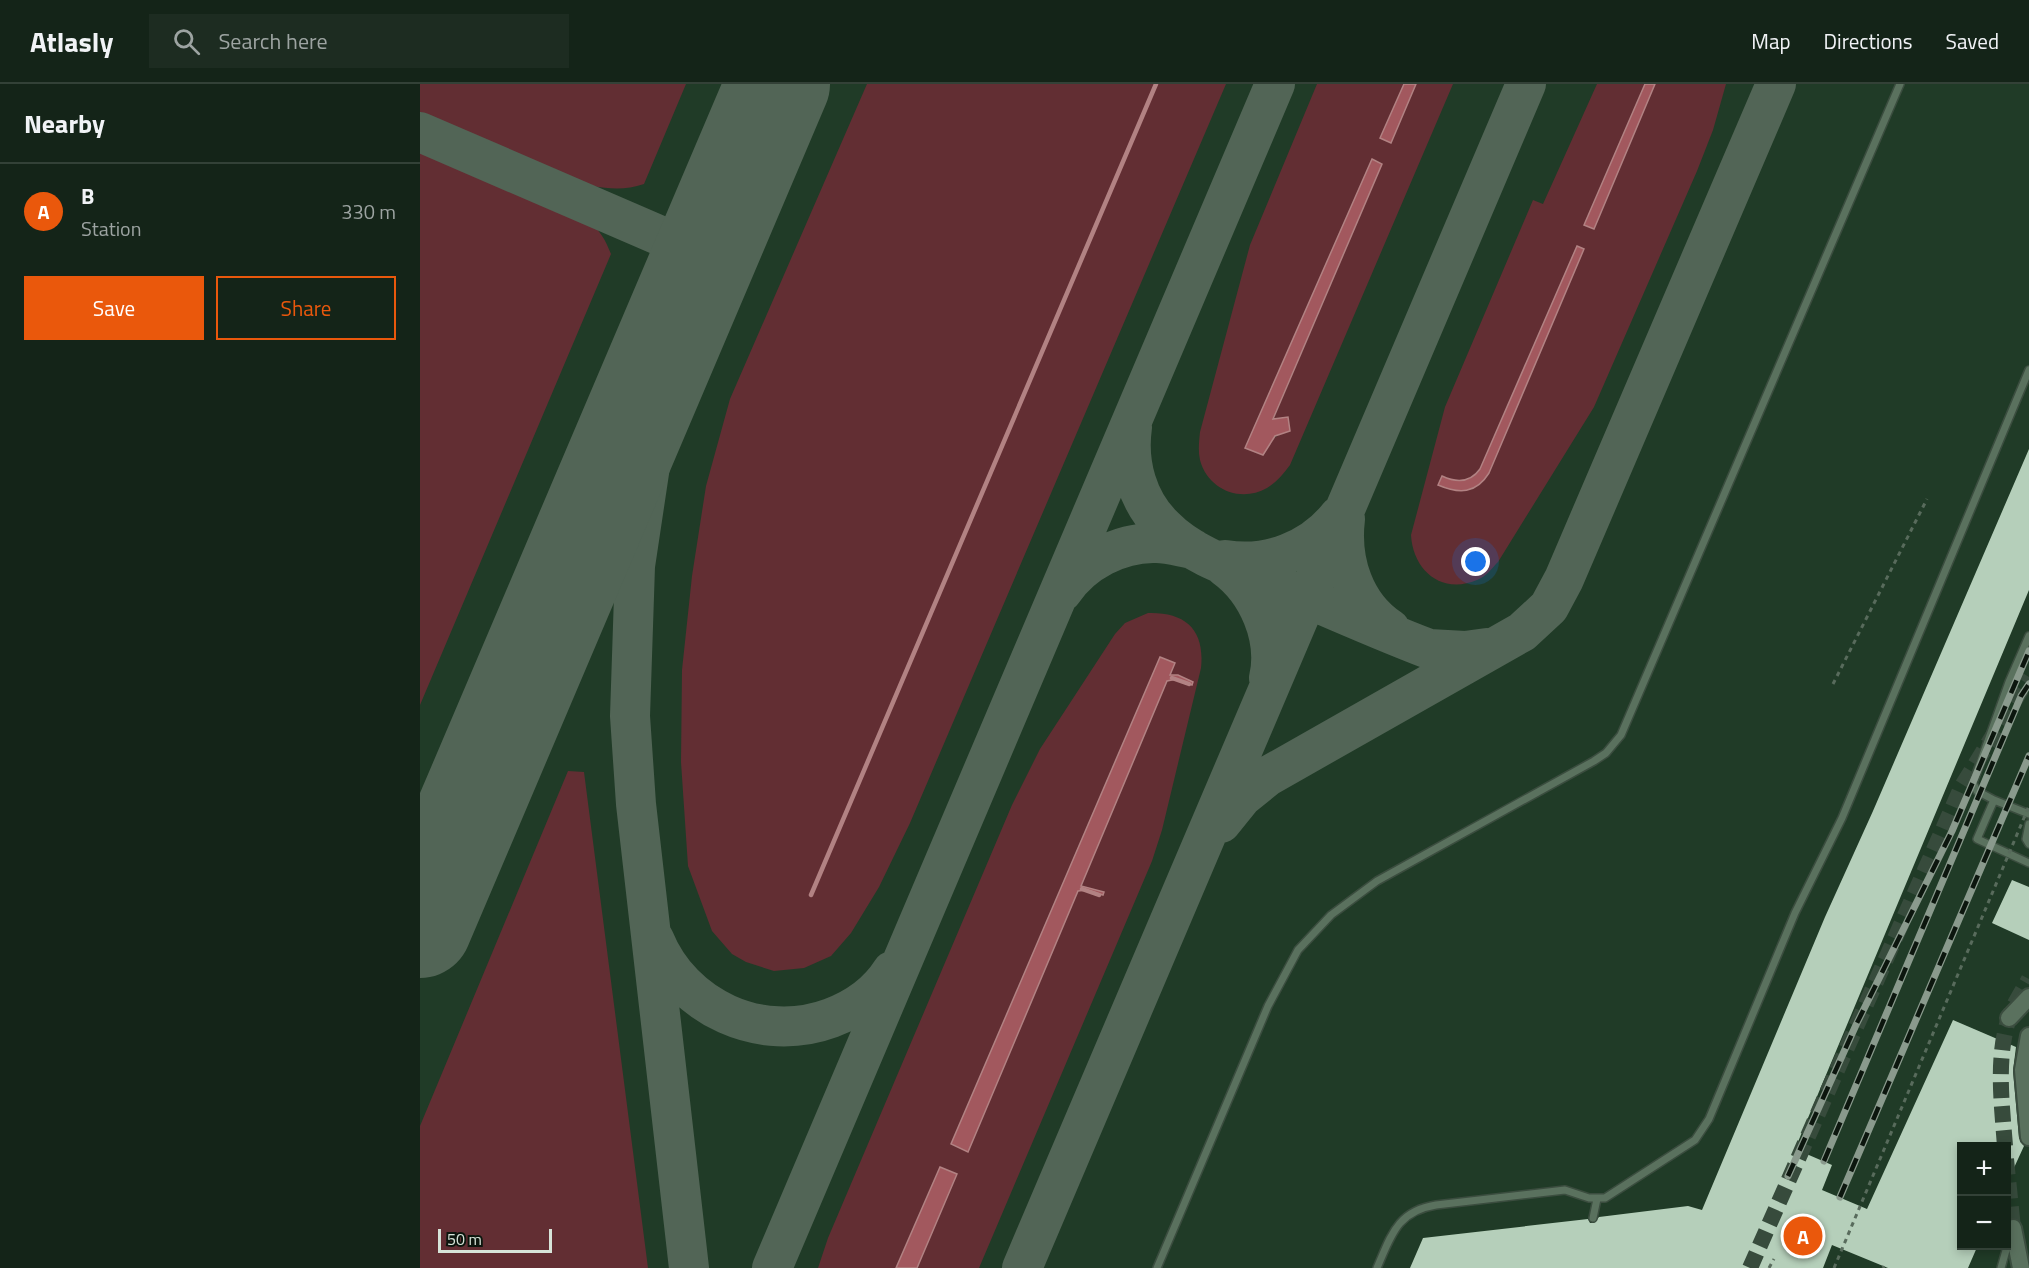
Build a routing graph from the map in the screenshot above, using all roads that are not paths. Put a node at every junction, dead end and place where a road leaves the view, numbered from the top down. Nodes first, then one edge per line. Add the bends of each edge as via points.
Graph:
1 (1900, 84) edge
2 (2029, 370) edge
3 (2029, 636) edge
4 (1994, 800) junction
5 (2029, 814) edge
6 (2029, 824) edge
7 (2029, 844) edge
8 (2029, 863) edge
9 (2029, 997) edge
10 (2009, 1018) dead end
11 (2029, 1036) edge
12 (2029, 1137) edge
13 (1597, 1199) junction
14 (1593, 1218) dead end
15 (2013, 1228) joint
16 (2029, 1263) edge
17 (1157, 1268) edge
18 (1377, 1268) edge
19 (2001, 1268) edge
20 (2021, 1268) edge
21 (2027, 1268) edge

1 - 17 lane via 1621,735 1606,753 1377,881 1331,915 1298,950 1268,1006
2 - 13 lane via 1842,818 1795,913 1709,1119 1695,1140 1611,1196
3 - 4 lane via 1973,783 1977,791
4 - 5 lane
4 - 8 lane via 1977,839
6 - 7 lane
9 - 10 main road
11 - 12 main road via 2023,1070
13 - 14 lane
13 - 18 lane via 1565,1190 1427,1206 1409,1214 1396,1226
15 - 19 lane
15 - 20 main road
16 - 21 main road

